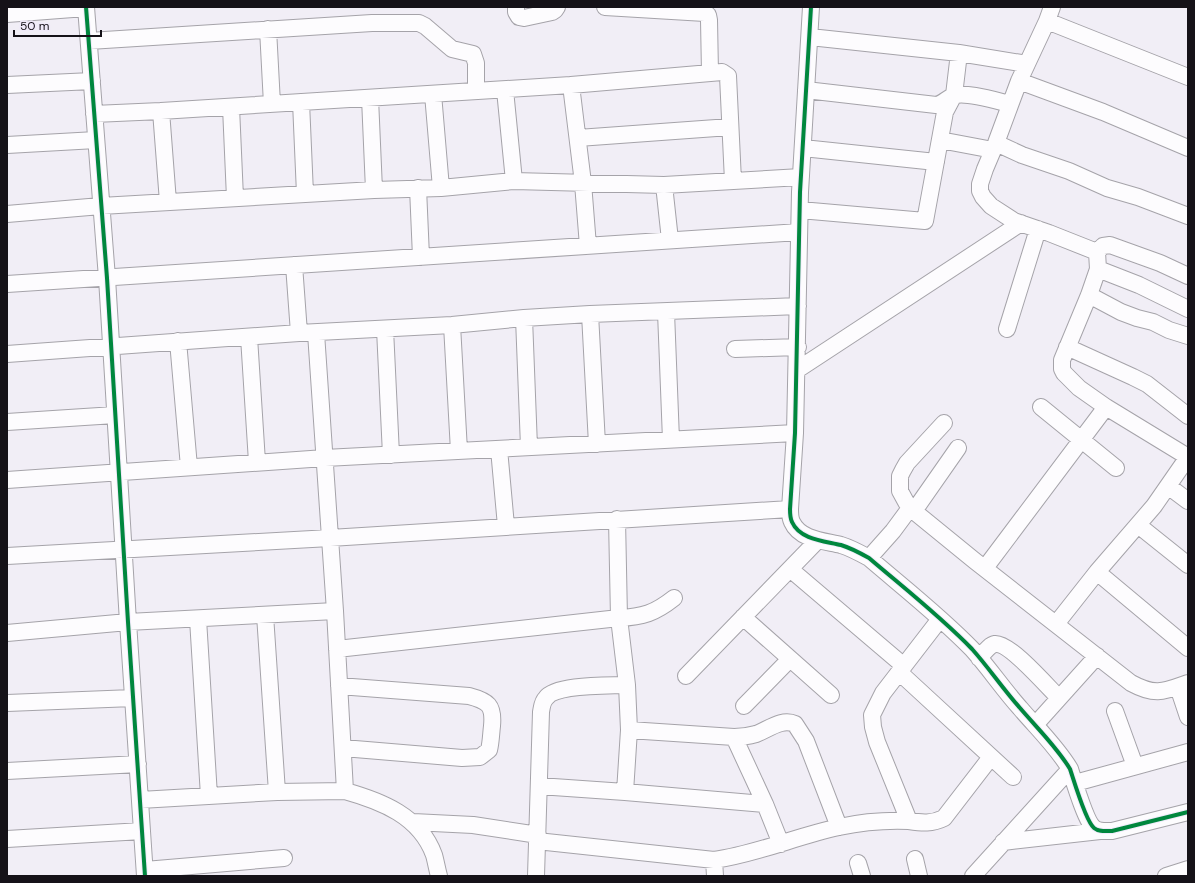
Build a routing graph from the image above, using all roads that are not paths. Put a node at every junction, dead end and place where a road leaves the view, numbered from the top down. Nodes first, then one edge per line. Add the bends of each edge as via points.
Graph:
1 (86, 7) edge
2 (516, 7) edge
3 (557, 7) edge
4 (605, 7) edge
5 (812, 7) edge
6 (680, 9) edge
7 (7, 14) edge
8 (1050, 14) edge
9 (268, 29) junction
10 (810, 37) junction
11 (89, 41) junction
12 (959, 53) junction
13 (1027, 64) junction
14 (710, 73) junction
15 (1188, 76) edge
16 (92, 81) junction
17 (1019, 81) junction
18 (7, 85) edge
19 (571, 85) junction
20 (505, 90) junction
21 (806, 90) junction
22 (476, 91) junction
23 (433, 94) junction
24 (954, 95) junction
25 (370, 98) junction
26 (301, 102) junction
27 (272, 104) junction
28 (1010, 104) junction
29 (232, 107) junction
30 (161, 112) junction
31 (94, 114) junction
32 (730, 127) junction
33 (578, 138) junction
34 (96, 140) junction
35 (940, 140) junction
36 (7, 145) edge
37 (994, 146) junction
38 (803, 148) junction
39 (1188, 148) edge
40 (936, 162) junction
41 (801, 177) junction
42 (514, 181) junction
43 (733, 181) junction
44 (584, 183) junction
45 (664, 186) junction
46 (418, 188) junction
47 (441, 188) junction
48 (374, 190) junction
49 (305, 194) junction
50 (235, 198) junction
51 (168, 202) junction
52 (101, 206) junction
53 (800, 210) junction
54 (7, 214) edge
55 (1188, 216) edge
56 (1021, 223) junction
57 (1038, 229) junction
58 (799, 232) junction
59 (670, 240) junction
60 (588, 246) junction
61 (1097, 252) junction
62 (421, 257) junction
63 (294, 265) junction
64 (1098, 269) junction
65 (1188, 276) edge
66 (107, 278) junction
67 (7, 284) edge
68 (1089, 295) junction
69 (798, 306) junction
70 (1188, 308) edge
71 (666, 312) junction
72 (590, 314) junction
73 (524, 318) junction
74 (452, 325) junction
75 (385, 329) junction
76 (1007, 329) dead end
77 (299, 333) junction
78 (316, 333) junction
79 (1188, 336) edge
80 (249, 337) junction
81 (178, 341) junction
82 (111, 346) junction
83 (798, 346) junction
84 (1067, 347) junction
85 (735, 349) dead end
86 (7, 354) edge
87 (797, 370) junction
88 (1041, 406) dead end
89 (1106, 407) junction
90 (115, 415) junction
91 (1188, 416) edge
92 (7, 422) edge
93 (944, 423) dead end
94 (795, 433) junction
95 (671, 440) junction
96 (1080, 440) junction
97 (597, 444) junction
98 (529, 447) junction
99 (958, 448) dead end
100 (499, 449) junction
101 (459, 451) junction
102 (391, 455) junction
103 (1188, 457) edge
104 (325, 458) junction
105 (257, 462) junction
106 (189, 467) junction
107 (1116, 468) dead end
108 (119, 471) junction
109 (7, 480) edge
110 (1168, 486) junction
111 (1188, 501) edge
112 (790, 509) junction
113 (912, 509) junction
114 (617, 519) junction
115 (1138, 525) junction
116 (506, 526) junction
117 (330, 538) junction
118 (818, 540) junction
119 (124, 548) junction
120 (7, 556) edge
121 (869, 558) junction
122 (1188, 565) edge
123 (984, 568) junction
124 (790, 569) junction
125 (1097, 572) junction
126 (674, 598) dead end
127 (335, 611) junction
128 (265, 615) junction
129 (198, 618) junction
130 (619, 618) junction
131 (743, 618) junction
132 (940, 618) junction
133 (128, 622) junction
134 (1056, 624) junction
135 (7, 633) edge
136 (1188, 648) edge
137 (337, 649) junction
138 (1097, 656) junction
139 (979, 658) junction
140 (790, 659) junction
141 (901, 669) junction
142 (686, 676) dead end
143 (627, 685) junction
144 (1183, 685) edge
145 (340, 686) junction
146 (831, 695) dead end
147 (133, 698) junction
148 (1059, 698) junction
149 (7, 703) edge
150 (744, 706) dead end
151 (1115, 711) dead end
152 (1188, 717) edge
153 (1035, 725) junction
154 (629, 730) junction
155 (734, 737) junction
156 (343, 748) junction
157 (1188, 752) edge
158 (991, 757) junction
159 (138, 764) junction
160 (1135, 766) junction
161 (7, 772) edge
162 (1073, 776) junction
163 (1013, 777) dead end
164 (539, 786) junction
165 (345, 791) junction
166 (277, 792) junction
167 (625, 792) junction
168 (209, 796) junction
169 (140, 800) junction
170 (765, 804) junction
171 (1188, 812) edge
172 (909, 821) junction
173 (413, 822) junction
174 (839, 827) junction
175 (142, 831) junction
176 (1100, 831) junction
177 (537, 838) junction
178 (7, 839) edge
179 (1003, 842) junction
180 (781, 844) junction
181 (284, 858) dead end
182 (915, 859) dead end
183 (715, 868) edge
184 (1188, 869) edge
185 (145, 873) edge
186 (439, 876) edge
187 (536, 876) edge
188 (919, 876) edge
189 (973, 876) edge
190 (1166, 876) edge

1 - 7 street
1 - 11 street
2 - 3 street via 519,17 524,18 552,12
4 - 6 street
5 - 10 street
6 - 14 street via 708,15
8 - 13 street
8 - 15 street
9 - 11 street
9 - 22 street via 418,23 452,49 473,54 476,62
9 - 27 street
10 - 12 street
10 - 21 street
11 - 16 street
12 - 13 street
12 - 24 street
13 - 17 street
14 - 19 street
14 - 32 street via 722,72 728,76
16 - 18 street
16 - 31 street
17 - 28 street
17 - 39 street via 1103,112
19 - 20 street
19 - 33 street
20 - 22 street
20 - 42 street
21 - 24 street via 936,105
21 - 38 street
22 - 23 street
23 - 25 street
23 - 47 street
24 - 28 street via 965,94
24 - 35 street via 945,112
25 - 26 street
25 - 48 street
26 - 27 street
26 - 49 street
27 - 29 street
28 - 37 street
29 - 30 street
29 - 50 street
30 - 31 street
30 - 51 street
31 - 34 street
32 - 33 street
32 - 43 street
33 - 44 street
34 - 36 street
34 - 52 street
35 - 37 street
35 - 40 street
37 - 55 street
37 - 56 street via 980,184 980,191 991,206
38 - 40 street
38 - 41 street
40 - 53 street via 925,221
41 - 43 street
41 - 53 street
42 - 44 street
42 - 47 street
43 - 45 street
44 - 45 street
44 - 60 street
45 - 59 street
46 - 47 street
46 - 48 street
46 - 62 street
48 - 49 street
49 - 50 street
50 - 51 street
51 - 52 street
52 - 54 street
52 - 66 street
53 - 58 street
56 - 57 street
56 - 87 street
57 - 61 street
57 - 76 street
58 - 59 street
58 - 69 street
59 - 60 street
60 - 62 street
61 - 64 street
61 - 65 street via 1103,246 1110,245
62 - 63 street
63 - 66 street
63 - 77 street
64 - 68 street
64 - 70 street
66 - 67 street
66 - 82 street
68 - 79 street via 1121,312
68 - 84 street
69 - 71 street
69 - 83 street
71 - 72 street
71 - 95 street
72 - 73 street
72 - 97 street
73 - 74 street
73 - 98 street
74 - 75 street
74 - 101 street
75 - 78 street
75 - 102 street
77 - 78 street
77 - 80 street
78 - 104 street
80 - 81 street
80 - 105 street
81 - 82 street
81 - 106 street
82 - 86 street
82 - 90 street
83 - 85 street
83 - 87 street
84 - 89 street via 1061,365 1064,373 1079,388
84 - 91 street via 1147,384
87 - 94 street
88 - 96 street
89 - 96 street
89 - 103 street
90 - 92 street
90 - 108 street
93 - 113 street via 907,463 900,476 900,491
94 - 95 street
94 - 112 street
95 - 97 street
96 - 107 street
96 - 123 street
97 - 98 street
98 - 100 street
99 - 113 street
100 - 101 street
100 - 116 street
101 - 102 street
102 - 104 street
103 - 110 street
104 - 105 street
104 - 117 street
105 - 106 street
106 - 108 street
108 - 109 street
108 - 119 street
110 - 111 street
110 - 115 street
112 - 114 street
112 - 118 street via 792,522 798,530
113 - 121 street
113 - 123 street
114 - 116 street
114 - 130 street
115 - 122 street
115 - 125 street
116 - 117 street
117 - 119 street
117 - 127 street
118 - 121 street via 857,551
118 - 124 street
119 - 120 street
119 - 133 street
121 - 132 street
123 - 134 street
124 - 131 street
124 - 141 street
125 - 134 street
125 - 136 street
126 - 130 street via 645,615
127 - 128 street
127 - 137 street
128 - 129 street
128 - 166 street
129 - 133 street
129 - 168 street
130 - 137 street
130 - 143 street
131 - 140 street
131 - 142 street
132 - 139 street
132 - 141 street
133 - 135 street
133 - 147 street
134 - 138 street
137 - 145 street
138 - 144 street via 1143,689 1159,692
138 - 148 street
139 - 148 street via 994,644 1006,647
139 - 153 street
140 - 146 street
140 - 150 street
141 - 158 street
141 - 172 street via 877,703 872,715 872,727
143 - 154 street
143 - 164 street via 570,688 558,690 546,697 541,712
144 - 152 street
145 - 156 street
145 - 156 street via 469,696 487,703 494,714 489,750 480,757 462,758
147 - 149 street
147 - 159 street
148 - 153 street
151 - 160 street
153 - 162 street via 1059,752
154 - 155 street
154 - 167 street
155 - 170 street
155 - 174 street via 757,734 786,721 795,724 806,741
156 - 165 street
157 - 160 street
158 - 163 street
158 - 172 street via 944,818 929,823
159 - 161 street
159 - 169 street
160 - 162 street
162 - 176 street via 1089,821
162 - 179 street
164 - 167 street
164 - 177 street
165 - 166 street
165 - 173 street via 366,796 386,805
166 - 168 street
167 - 170 street
168 - 169 street
169 - 175 street
170 - 180 street
171 - 176 street via 1112,831
172 - 174 street via 867,822
173 - 177 street via 473,825
173 - 186 street via 434,854
174 - 180 street
175 - 178 street
175 - 185 street
176 - 179 street
177 - 183 street
177 - 187 street
179 - 189 street
180 - 183 street via 739,856
181 - 185 street
182 - 188 street
184 - 190 street

